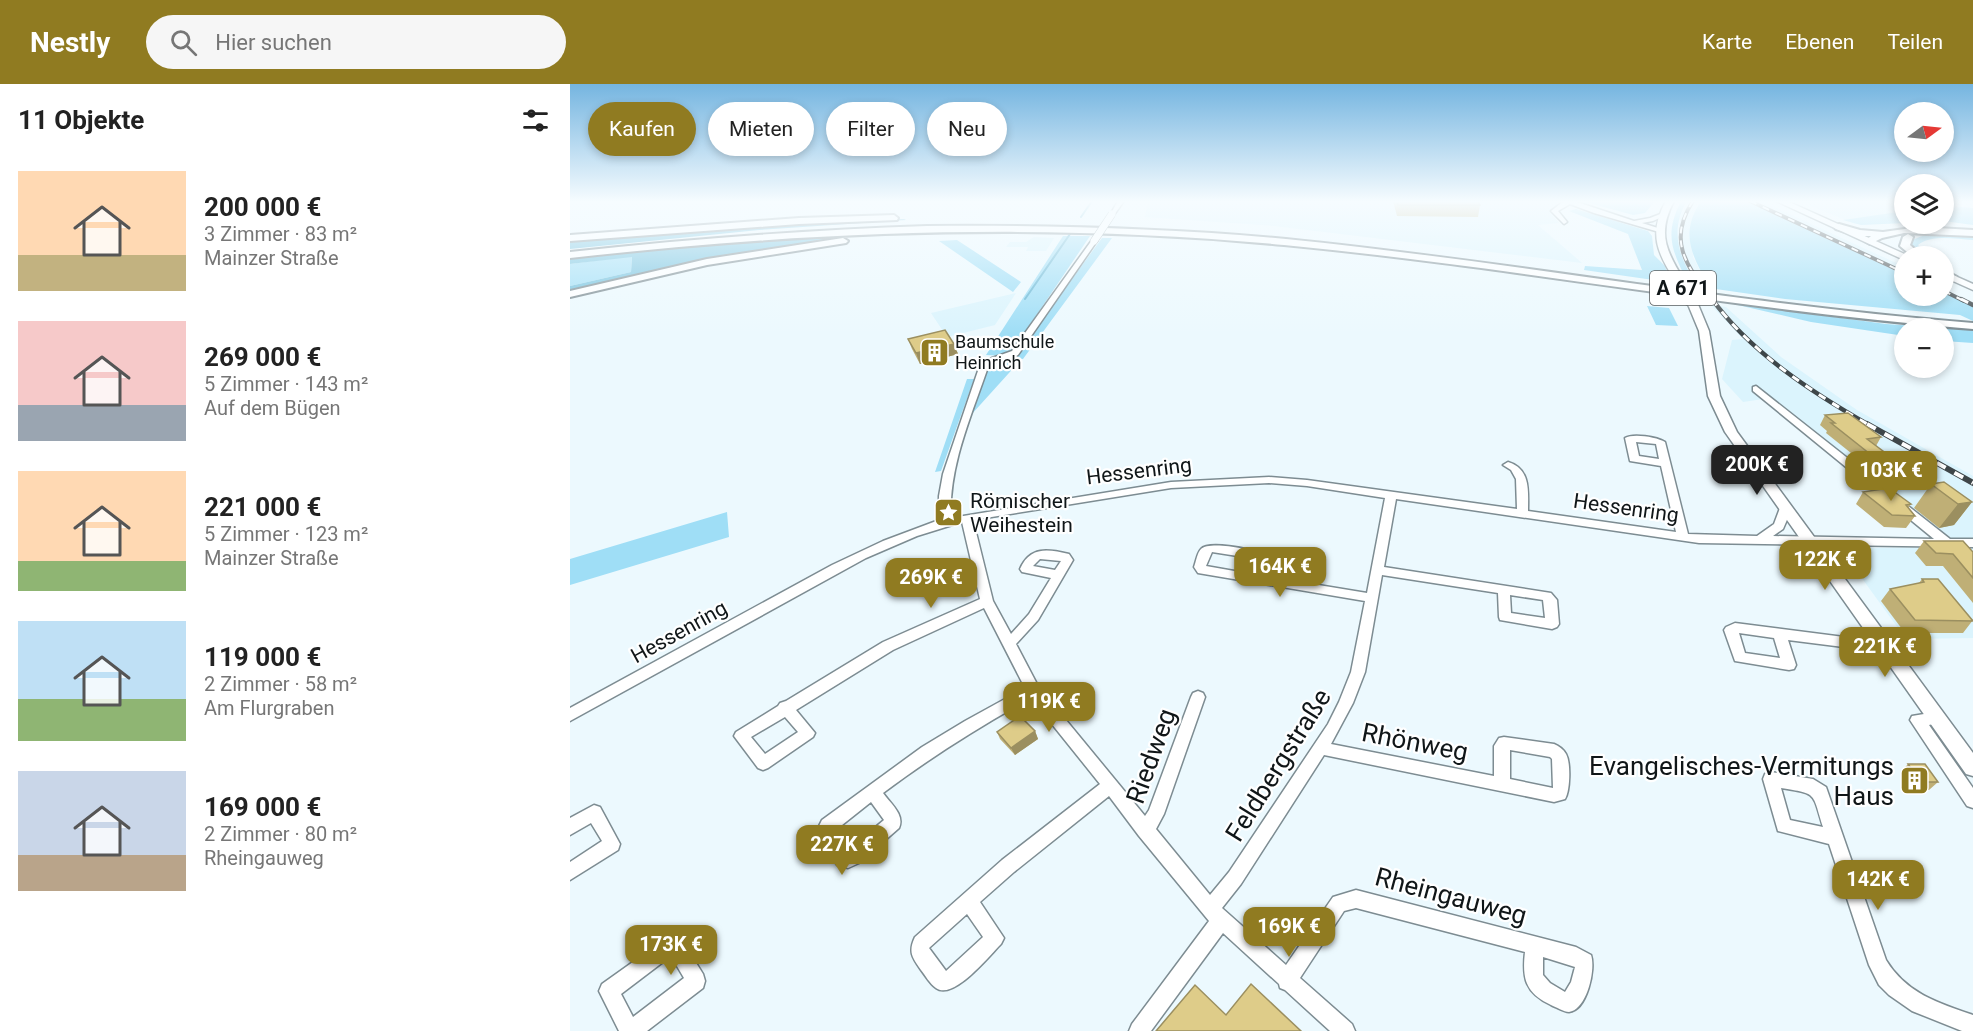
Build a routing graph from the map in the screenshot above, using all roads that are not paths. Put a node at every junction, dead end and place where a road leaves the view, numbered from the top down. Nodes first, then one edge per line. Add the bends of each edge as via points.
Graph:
1 (640, 245) edge
2 (661, 245) edge
3 (814, 245) edge
4 (1091, 245) edge
5 (1309, 245) edge
6 (1358, 245) edge
7 (1661, 245) edge
8 (1879, 245) edge
9 (1894, 252) edge
10 (570, 254) edge
11 (1954, 278) edge
12 (1973, 287) edge
13 (570, 294) edge
14 (1972, 322) edge
15 (1756, 389) dead end
16 (1665, 463) dead end
17 (1508, 465) dead end
18 (1391, 495) junction
19 (944, 496) junction
20 (1786, 508) junction
21 (1522, 513) junction
22 (963, 518) junction
23 (945, 522) junction
24 (1683, 536) junction
25 (1758, 541) junction
26 (1810, 541) junction
27 (1946, 542) junction
28 (1973, 543) edge
29 (1377, 570) junction
30 (1059, 575) dead end
31 (1245, 577) dead end
32 (1504, 590) dead end
33 (1372, 598) junction
34 (987, 601) junction
35 (1780, 634) dead end
36 (1008, 643) junction
37 (1883, 646) junction
38 (1033, 690) junction
39 (1198, 696) dead end
40 (785, 707) dead end
41 (570, 715) edge
42 (1936, 718) junction
43 (1320, 748) junction
44 (1973, 768) edge
45 (1502, 784) junction
46 (1109, 786) junction
47 (873, 792) dead end
48 (1973, 801) edge
49 (570, 827) edge
50 (1145, 831) junction
51 (1834, 837) dead end
52 (570, 872) edge
53 (969, 901) dead end
54 (1215, 914) junction
55 (1535, 946) dead end
56 (1287, 981) junction
57 (1973, 1025) edge
58 (630, 1031) edge
59 (1139, 1031) edge
60 (1345, 1031) edge

1 - 10 highway
2 - 10 highway, A 671
3 - 13 highway, A 671 via 707,262
4 - 19 street, bridge via 1015,353 985,362
5 - 14 highway, A 671 via 1812,312
6 - 14 highway, A 671 via 1820,307
7 - 20 main road, bridge via 1704,331 1717,404 1731,432
8 - 9 main road
11 - 12 main road
15 - 27 street
16 - 24 street
17 - 21 street via 1520,473
18 - 21 street, Hessenring
18 - 22 street, Hessenring via 1307,483 1238,481 1171,485
18 - 29 street, Feldbergstraße
19 - 22 street
19 - 23 street
20 - 25 street via 1779,526
20 - 26 main road
21 - 24 street, Hessenring
22 - 23 street, Hessenring
22 - 34 street
23 - 41 street, Hessenring via 885,544 822,575
24 - 25 street, Hessenring
25 - 26 street, Hessenring
26 - 27 street, Hessenring
26 - 37 main road
27 - 28 street, Hessenring
29 - 32 street
29 - 33 street, Feldbergstraße
30 - 36 street via 1025,629
31 - 33 street
33 - 43 street, Feldbergstraße via 1353,688
34 - 36 street
34 - 40 street via 888,646
35 - 37 street
36 - 38 street
37 - 42 main road
38 - 46 street
38 - 47 street via 961,730
39 - 50 street, Riedweg via 1156,813
42 - 44 main road
42 - 48 street via 1917,720
43 - 45 street, Rhönweg
43 - 54 street, Feldbergstraße
45 - 45 street, Rhönweg via 1559,794 1560,757 1554,752 1504,743
46 - 50 street
46 - 53 street
49 - 52 street via 594,812 612,844
50 - 54 street
51 - 57 street via 1884,977 1904,997
54 - 56 street
54 - 59 street, Feldbergstraße
55 - 56 street, Rheingauweg via 1356,899 1339,903
56 - 60 street
58 - 58 street via 609,991 674,943 696,981

